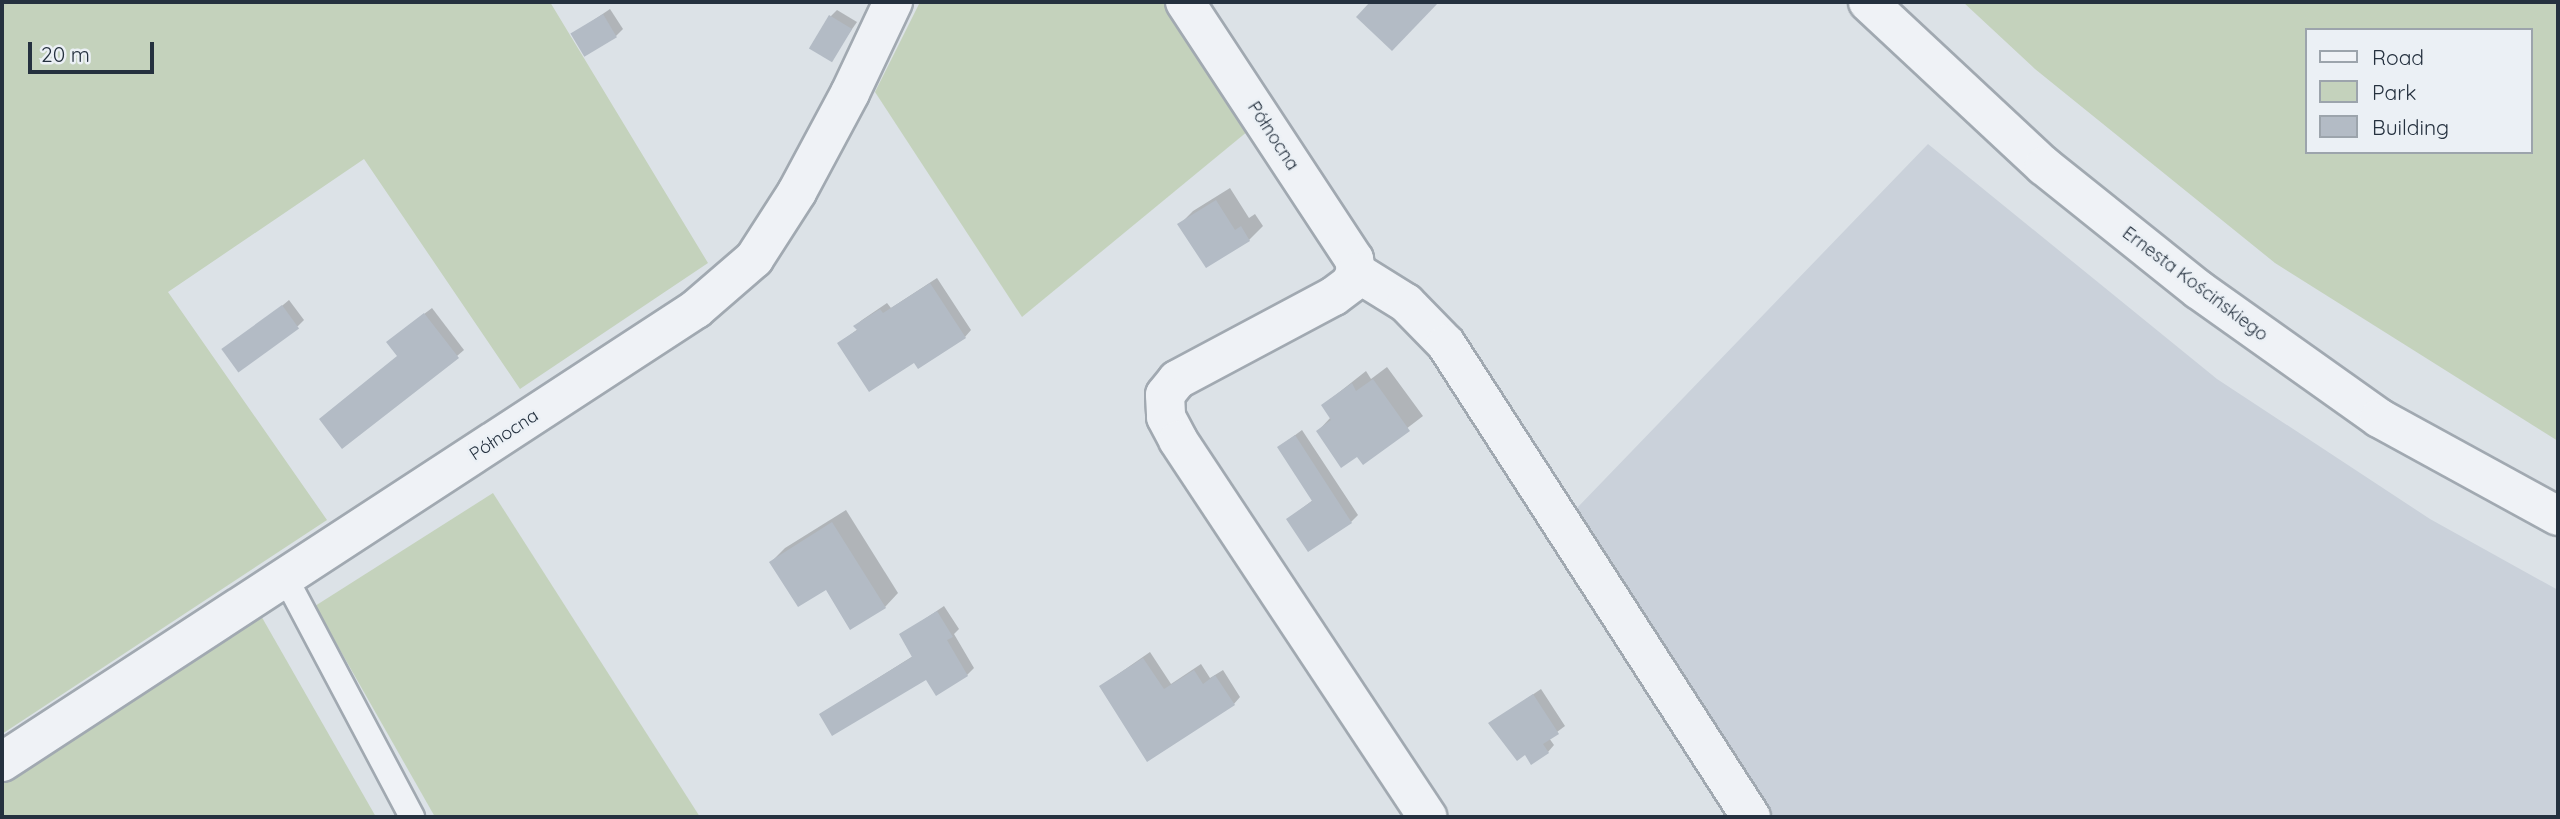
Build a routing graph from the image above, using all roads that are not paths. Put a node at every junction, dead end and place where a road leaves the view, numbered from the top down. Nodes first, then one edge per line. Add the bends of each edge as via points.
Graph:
1 (1185, 2) edge
2 (1868, 2) edge
3 (885, 5) edge
4 (1356, 272) junction
5 (2558, 516) edge
6 (285, 577) junction
7 (2, 762) edge
8 (412, 817) edge
9 (1428, 817) edge
10 (1751, 817) edge

1 - 4 street, Północna via 1354,259
2 - 5 street, Ernesta Kościńskiego via 2044,166 2199,290 2379,418
3 - 6 street, Północna via 850,93 754,259 696,309
4 - 9 street via 1350,284 1334,296 1177,380 1165,395 1166,417
4 - 10 street via 1406,303 1446,344
6 - 7 street, Północna
6 - 8 lane

